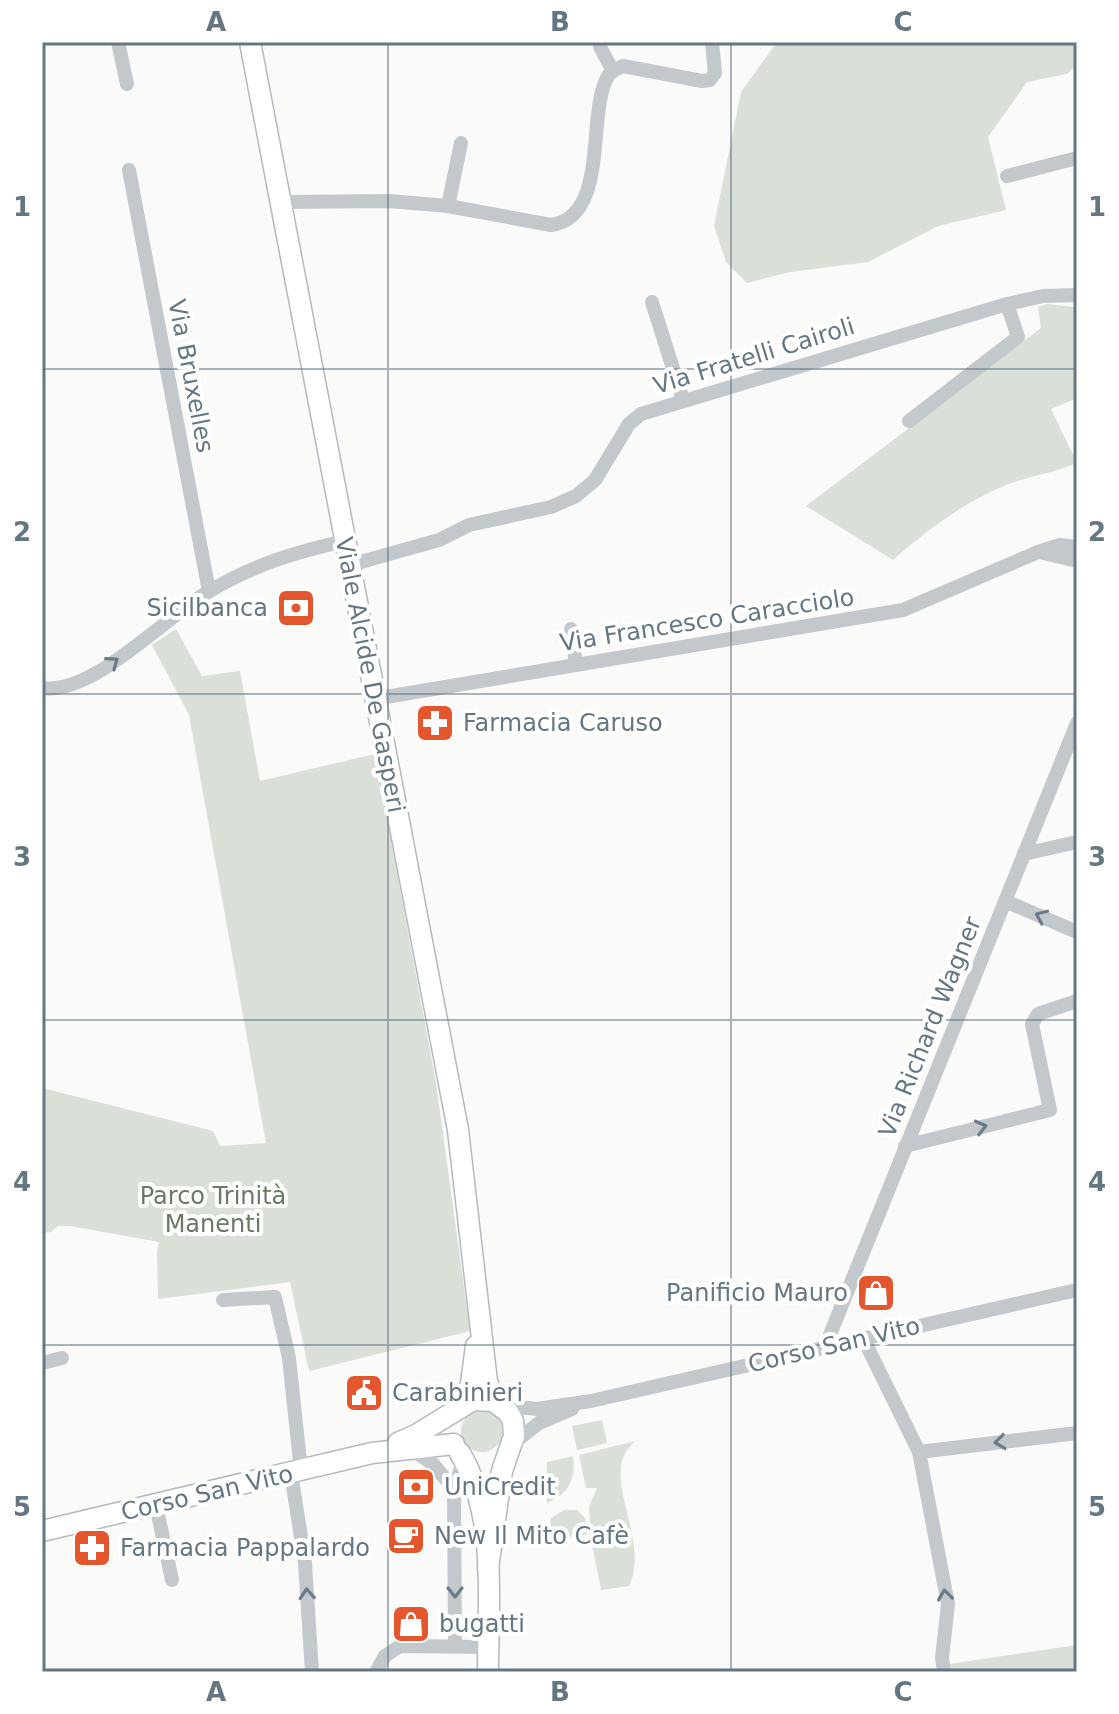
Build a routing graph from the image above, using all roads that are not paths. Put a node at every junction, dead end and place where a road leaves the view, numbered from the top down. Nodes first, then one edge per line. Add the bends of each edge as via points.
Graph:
1 (118, 42) edge
2 (250, 42) edge
3 (601, 42) edge
4 (712, 42) edge
5 (613, 71) junction
6 (127, 84) dead end
7 (461, 143) dead end
8 (1077, 158) edge
9 (129, 170) dead end
10 (1007, 176) dead end
11 (281, 202) junction
12 (448, 206) junction
13 (1076, 295) edge
14 (652, 302) dead end
15 (1007, 304) junction
16 (683, 400) junction
17 (909, 421) dead end
18 (345, 541) junction
19 (1077, 547) edge
20 (1038, 552) junction
21 (1077, 561) edge
22 (350, 565) junction
23 (209, 591) junction
24 (571, 629) dead end
25 (576, 664) junction
26 (42, 688) edge
27 (374, 699) junction
28 (1077, 723) edge
29 (1077, 842) edge
30 (1024, 854) junction
31 (1005, 901) junction
32 (1077, 932) edge
33 (1077, 1001) edge
34 (905, 1146) junction
35 (1077, 1290) edge
36 (223, 1300) dead end
37 (478, 1311) junction
38 (863, 1338) junction
39 (825, 1347) junction
40 (62, 1358) dead end
41 (42, 1363) edge
42 (591, 1401) junction
43 (499, 1404) junction
44 (461, 1408) junction
45 (1077, 1433) edge
46 (510, 1447) junction
47 (411, 1449) junction
48 (459, 1452) junction
49 (919, 1452) junction
50 (372, 1453) junction
51 (296, 1472) junction
52 (454, 1489) junction
53 (156, 1505) junction
54 (42, 1531) edge
55 (488, 1568) junction
56 (172, 1580) dead end
57 (455, 1646) junction
58 (488, 1647) junction
59 (312, 1672) edge
60 (376, 1672) edge
61 (488, 1672) edge
62 (944, 1672) edge

1 - 6 street
2 - 11 main road, Viale Alcide De Gasperi
3 - 5 street
4 - 5 street via 715,73 710,80 623,66
5 - 12 street via 601,96 586,192 571,218 551,225
7 - 12 street
8 - 10 street
9 - 23 street, Via Bruxelles
11 - 12 street
11 - 18 main road, Viale Alcide De Gasperi
13 - 15 street, Via Fratelli Cairoli
14 - 16 street
15 - 16 street, Via Fratelli Cairoli
15 - 17 street via 1018,337
16 - 22 street, Via Fratelli Cairoli via 641,414 629,424 595,480 576,496
18 - 22 main road, Viale Alcide De Gasperi
18 - 23 street via 266,561
19 - 20 street, Via Francesco Caracciolo via 1060,545
20 - 21 street
20 - 25 street, Via Francesco Caracciolo via 903,610
22 - 27 main road, Viale Alcide De Gasperi
26 -> 23 street via 82,682
24 - 25 street
25 - 27 street, Via Francesco Caracciolo
27 - 37 main road, Viale Alcide De Gasperi via 458,1130
28 - 30 street, Via Richard Wagner
29 - 30 street
30 - 31 street, Via Richard Wagner
32 -> 31 street
31 - 34 street, Via Richard Wagner
34 -> 33 street via 1050,1110 1032,1024 1038,1014
34 - 39 street, Via Richard Wagner
35 - 38 street, Corso San Vito
36 - 51 street via 275,1297 289,1358
37 - 43 main road via 487,1382
37 - 44 main road via 471,1384
38 - 39 street, Corso San Vito
38 - 49 street
39 - 42 street, Corso San Vito
40 - 41 street
42 - 43 street via 537,1409
42 - 46 street via 539,1423
43 - 44 main road via 483,1399
43 - 46 main road via 513,1421
44 - 48 main road via 451,1424
44 - 50 main road
45 -> 49 street
46 - 48 main road via 485,1463
46 - 55 main road via 495,1507
47 - 48 main road
47 - 50 main road
47 - 52 street via 433,1464
48 - 52 street
48 - 55 main road via 482,1510
62 -> 49 street via 948,1604
50 - 51 main road, Corso San Vito
51 - 53 main road, Corso San Vito
59 -> 51 street
52 -> 57 street
53 - 54 main road, Corso San Vito
53 - 56 street
55 - 58 main road
57 - 58 street
57 - 60 street via 400,1646 385,1656
58 - 61 main road

